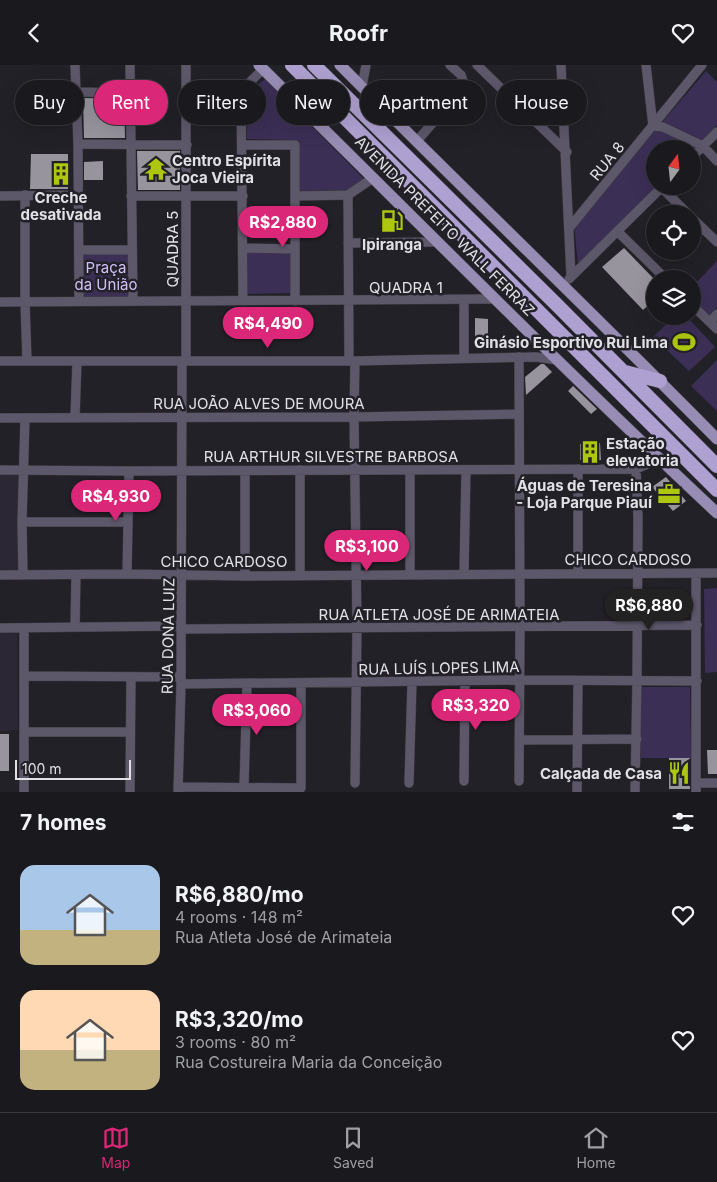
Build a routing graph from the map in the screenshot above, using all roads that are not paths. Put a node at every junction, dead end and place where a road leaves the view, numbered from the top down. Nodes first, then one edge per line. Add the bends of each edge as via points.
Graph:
1 (75, 65) edge
2 (130, 65) edge
3 (186, 65) edge
4 (292, 65) edge
5 (314, 65) edge
6 (340, 65) edge
7 (366, 65) edge
8 (450, 65) edge
9 (477, 65) edge
10 (561, 65) edge
11 (646, 65) edge
12 (702, 65) edge
13 (261, 67) edge
14 (75, 80) edge
15 (131, 80) edge
16 (186, 80) edge
17 (250, 80) edge
18 (363, 80) edge
19 (360, 85) edge
20 (77, 125) edge
21 (131, 125) edge
22 (187, 125) edge
23 (242, 125) edge
24 (399, 125) edge
25 (653, 126) junction
26 (717, 132) edge
27 (416, 142) junction
28 (78, 144) junction
29 (131, 145) junction
30 (187, 145) junction
31 (243, 145) junction
32 (703, 147) junction
33 (566, 152) junction
34 (717, 161) edge
35 (373, 178) junction
36 (26, 195) junction
37 (78, 195) junction
38 (348, 195) junction
39 (654, 195) edge
40 (670, 195) edge
41 (0, 196) edge
42 (186, 196) junction
43 (242, 196) junction
44 (296, 196) junction
45 (131, 197) junction
46 (679, 205) edge
47 (570, 227) junction
48 (701, 227) edge
49 (618, 232) junction
50 (437, 242) junction
51 (717, 242) edge
52 (348, 243) junction
53 (243, 248) junction
54 (132, 249) junction
55 (295, 249) junction
56 (79, 250) junction
57 (657, 270) edge
58 (567, 281) junction
59 (494, 299) junction
60 (464, 300) junction
61 (25, 301) junction
62 (79, 301) junction
63 (133, 301) junction
64 (243, 301) junction
65 (295, 301) junction
66 (348, 301) junction
67 (0, 302) edge
68 (185, 302) junction
69 (701, 314) edge
70 (717, 314) edge
71 (710, 322) junction
72 (717, 329) edge
73 (544, 347) junction
74 (519, 357) junction
75 (536, 357) junction
76 (464, 358) junction
77 (557, 360) junction
78 (0, 361) edge
79 (28, 361) junction
80 (77, 361) junction
81 (184, 361) junction
82 (352, 361) junction
83 (623, 372) junction
84 (660, 381) junction
85 (518, 414) junction
86 (75, 417) junction
87 (182, 417) junction
88 (354, 417) junction
89 (0, 418) edge
90 (24, 418) junction
91 (717, 439) edge
92 (659, 459) junction
93 (717, 466) edge
94 (0, 469) edge
95 (24, 469) junction
96 (410, 469) junction
97 (518, 469) junction
98 (578, 469) junction
99 (636, 469) junction
100 (181, 470) junction
101 (300, 470) junction
102 (354, 470) junction
103 (466, 470) junction
104 (129, 471) junction
105 (245, 471) junction
106 (717, 490) edge
107 (717, 513) edge
108 (22, 522) junction
109 (128, 522) junction
110 (578, 573) junction
111 (636, 573) junction
112 (696, 573) junction
113 (717, 573) edge
114 (127, 574) junction
115 (410, 574) junction
116 (464, 574) junction
117 (520, 574) junction
118 (0, 575) edge
119 (23, 575) junction
120 (76, 575) junction
121 (182, 575) junction
122 (300, 575) junction
123 (355, 575) junction
124 (245, 576) junction
125 (696, 625) junction
126 (75, 627) junction
127 (357, 627) junction
128 (637, 627) junction
129 (0, 628) edge
130 (181, 628) junction
131 (520, 628) junction
132 (24, 629) junction
133 (24, 677) junction
134 (131, 677) junction
135 (637, 680) junction
136 (181, 681) junction
137 (465, 681) junction
138 (520, 681) junction
139 (578, 681) junction
140 (697, 681) junction
141 (356, 682) junction
142 (412, 682) junction
143 (302, 684) junction
144 (246, 685) junction
145 (24, 732) junction
146 (130, 732) junction
147 (579, 739) junction
148 (637, 739) junction
149 (519, 740) junction
150 (464, 781) dead end
151 (519, 781) dead end
152 (355, 783) dead end
153 (409, 783) dead end
154 (717, 783) edge
155 (244, 787) junction
156 (696, 788) edge
157 (178, 790) edge
158 (24, 792) edge
159 (130, 792) edge
160 (578, 792) edge
161 (635, 792) edge

1 - 14 street
2 - 15 street
3 - 16 street, QUADRA 5
4 - 106 highway, AVENIDA PREFEITO WALL FERRAZ
5 - 83 highway, AVENIDA PREFEITO WALL FERRAZ
6 - 19 main road
7 - 18 street
8 - 27 street via 461,75 464,86
9 - 33 street
10 - 33 street
11 - 25 street
12 - 25 street, RUA 8
13 - 17 street
13 - 35 main road, AVENIDA PREFEITO WALL FERRAZ
20 - 28 street
21 - 29 street
22 - 30 street, QUADRA 5
23 - 31 street
24 - 27 main road
25 - 32 street via 663,127
25 - 47 street, RUA 8
26 - 32 street
27 - 58 main road
28 - 29 street
28 - 37 street
29 - 30 street
29 - 45 street
30 - 42 street, QUADRA 5
31 - 43 street
31 - 44 street via 295,145
32 - 34 street
33 - 47 street
35 - 38 street
35 - 50 main road, AVENIDA PREFEITO WALL FERRAZ
36 - 37 street
36 - 41 street
36 - 61 street
37 - 56 street
38 - 44 street
38 - 52 street
39 - 49 street
40 - 46 street
42 - 43 street
42 - 45 street
42 - 68 street, QUADRA 5
43 - 53 street
44 - 55 street
45 - 54 street
47 - 58 street
48 - 51 street
49 - 57 street
49 - 58 street
50 - 52 street
50 - 59 main road, AVENIDA PREFEITO WALL FERRAZ
52 - 66 street
53 - 55 street
53 - 64 street
54 - 56 street
54 - 63 street
55 - 65 street
56 - 62 street
58 - 84 main road
59 - 60 street, QUADRA 1
59 - 73 main road, AVENIDA PREFEITO WALL FERRAZ
60 - 66 street, QUADRA 1
60 - 76 street
61 - 62 street, QUADRA 1
61 - 67 street, QUADRA 1
61 - 79 street
62 - 63 street, QUADRA 1
63 - 68 street, QUADRA 1
64 - 65 street, QUADRA 1
64 - 68 street, QUADRA 1
65 - 66 street, QUADRA 1
66 - 82 street
68 - 81 street, RUA DONA LUIZ
69 - 71 street
70 - 71 street
71 - 72 street
73 - 75 street
73 - 77 main road, AVENIDA PREFEITO WALL FERRAZ
74 - 75 street
74 - 76 street
74 - 85 street
75 - 77 street
76 - 82 street
77 - 92 main road, AVENIDA PREFEITO WALL FERRAZ
78 - 79 street
79 - 80 street
80 - 81 street
80 - 86 street
81 - 82 street
81 - 87 street, RUA DONA LUIZ
82 - 88 street
83 - 84 highway
83 - 93 highway, AVENIDA PREFEITO WALL FERRAZ
84 - 91 main road
85 - 88 street, RUA JOÃO ALVES DE MOURA
85 - 97 street
86 - 87 street, RUA JOÃO ALVES DE MOURA
86 - 90 street, RUA JOÃO ALVES DE MOURA
87 - 88 street, RUA JOÃO ALVES DE MOURA
87 - 100 street, RUA DONA LUIZ
88 - 102 street
89 - 90 street, RUA JOÃO ALVES DE MOURA
90 - 95 street
92 - 99 street, RUA ARTHUR SILVESTRE BARBOSA
92 - 107 main road, AVENIDA PREFEITO WALL FERRAZ
94 - 95 street, RUA ARTHUR SILVESTRE BARBOSA
95 - 104 street, RUA ARTHUR SILVESTRE BARBOSA
95 - 108 street
96 - 102 street, RUA ARTHUR SILVESTRE BARBOSA
96 - 103 street, RUA ARTHUR SILVESTRE BARBOSA
96 - 115 street
97 - 98 street, RUA ARTHUR SILVESTRE BARBOSA
97 - 103 street, RUA ARTHUR SILVESTRE BARBOSA
97 - 117 street
98 - 99 street, RUA ARTHUR SILVESTRE BARBOSA
98 - 110 street
99 - 111 street
100 - 104 street, RUA ARTHUR SILVESTRE BARBOSA
100 - 105 street, RUA ARTHUR SILVESTRE BARBOSA
100 - 121 street, RUA DONA LUIZ
101 - 102 street, RUA ARTHUR SILVESTRE BARBOSA
101 - 105 street, RUA ARTHUR SILVESTRE BARBOSA
101 - 122 street
102 - 123 street
103 - 116 street
104 - 109 street
105 - 124 street
108 - 109 street
108 - 119 street
109 - 114 street
110 - 111 street, CHICO CARDOSO
110 - 117 street, CHICO CARDOSO
111 - 112 street, CHICO CARDOSO
111 - 128 street
112 - 113 street, CHICO CARDOSO
112 - 125 street
114 - 120 street, CHICO CARDOSO
114 - 121 street, CHICO CARDOSO
115 - 116 street, CHICO CARDOSO
115 - 123 street, CHICO CARDOSO
116 - 117 street, CHICO CARDOSO
117 - 131 street
118 - 119 street, CHICO CARDOSO
119 - 120 street, CHICO CARDOSO
120 - 126 street
121 - 124 street, CHICO CARDOSO
121 - 130 street, RUA DONA LUIZ
122 - 123 street, CHICO CARDOSO
122 - 124 street, CHICO CARDOSO
123 - 127 street
125 - 128 street, RUA ATLETA JOSÉ DE ARIMATEIA
125 - 140 street
126 - 130 street, RUA ATLETA JOSÉ DE ARIMATEIA
126 - 132 street, RUA ATLETA JOSÉ DE ARIMATEIA
127 - 130 street, RUA ATLETA JOSÉ DE ARIMATEIA
127 - 131 street, RUA ATLETA JOSÉ DE ARIMATEIA
127 - 141 street
128 - 131 street, RUA ATLETA JOSÉ DE ARIMATEIA
128 - 135 street
129 - 132 street, RUA ATLETA JOSÉ DE ARIMATEIA
130 - 136 street, RUA DONA LUIZ
131 - 138 street
132 - 133 street
133 - 134 street, RUA LUÍS LOPES LIMA
133 - 145 street
134 - 136 street, RUA LUÍS LOPES LIMA
134 - 146 street
135 - 139 street, RUA LUÍS LOPES LIMA
135 - 140 street, RUA LUÍS LOPES LIMA
135 - 148 street
136 - 144 street, RUA LUÍS LOPES LIMA
136 - 157 street, RUA DONA LUIZ
137 - 138 street, RUA LUÍS LOPES LIMA
137 - 142 street, RUA LUÍS LOPES LIMA
137 - 150 street
138 - 139 street, RUA LUÍS LOPES LIMA
138 - 149 street
139 - 147 street
140 - 156 street
141 - 142 street, RUA LUÍS LOPES LIMA
141 - 143 street, RUA LUÍS LOPES LIMA
141 - 152 street
142 - 153 street
143 - 144 street, RUA LUÍS LOPES LIMA
143 - 155 street via 302,787
144 - 155 street
145 - 146 street
145 - 158 street
146 - 159 street
147 - 148 street
147 - 149 street
147 - 160 street
148 - 161 street
149 - 151 street
154 - 156 street
155 - 157 street

